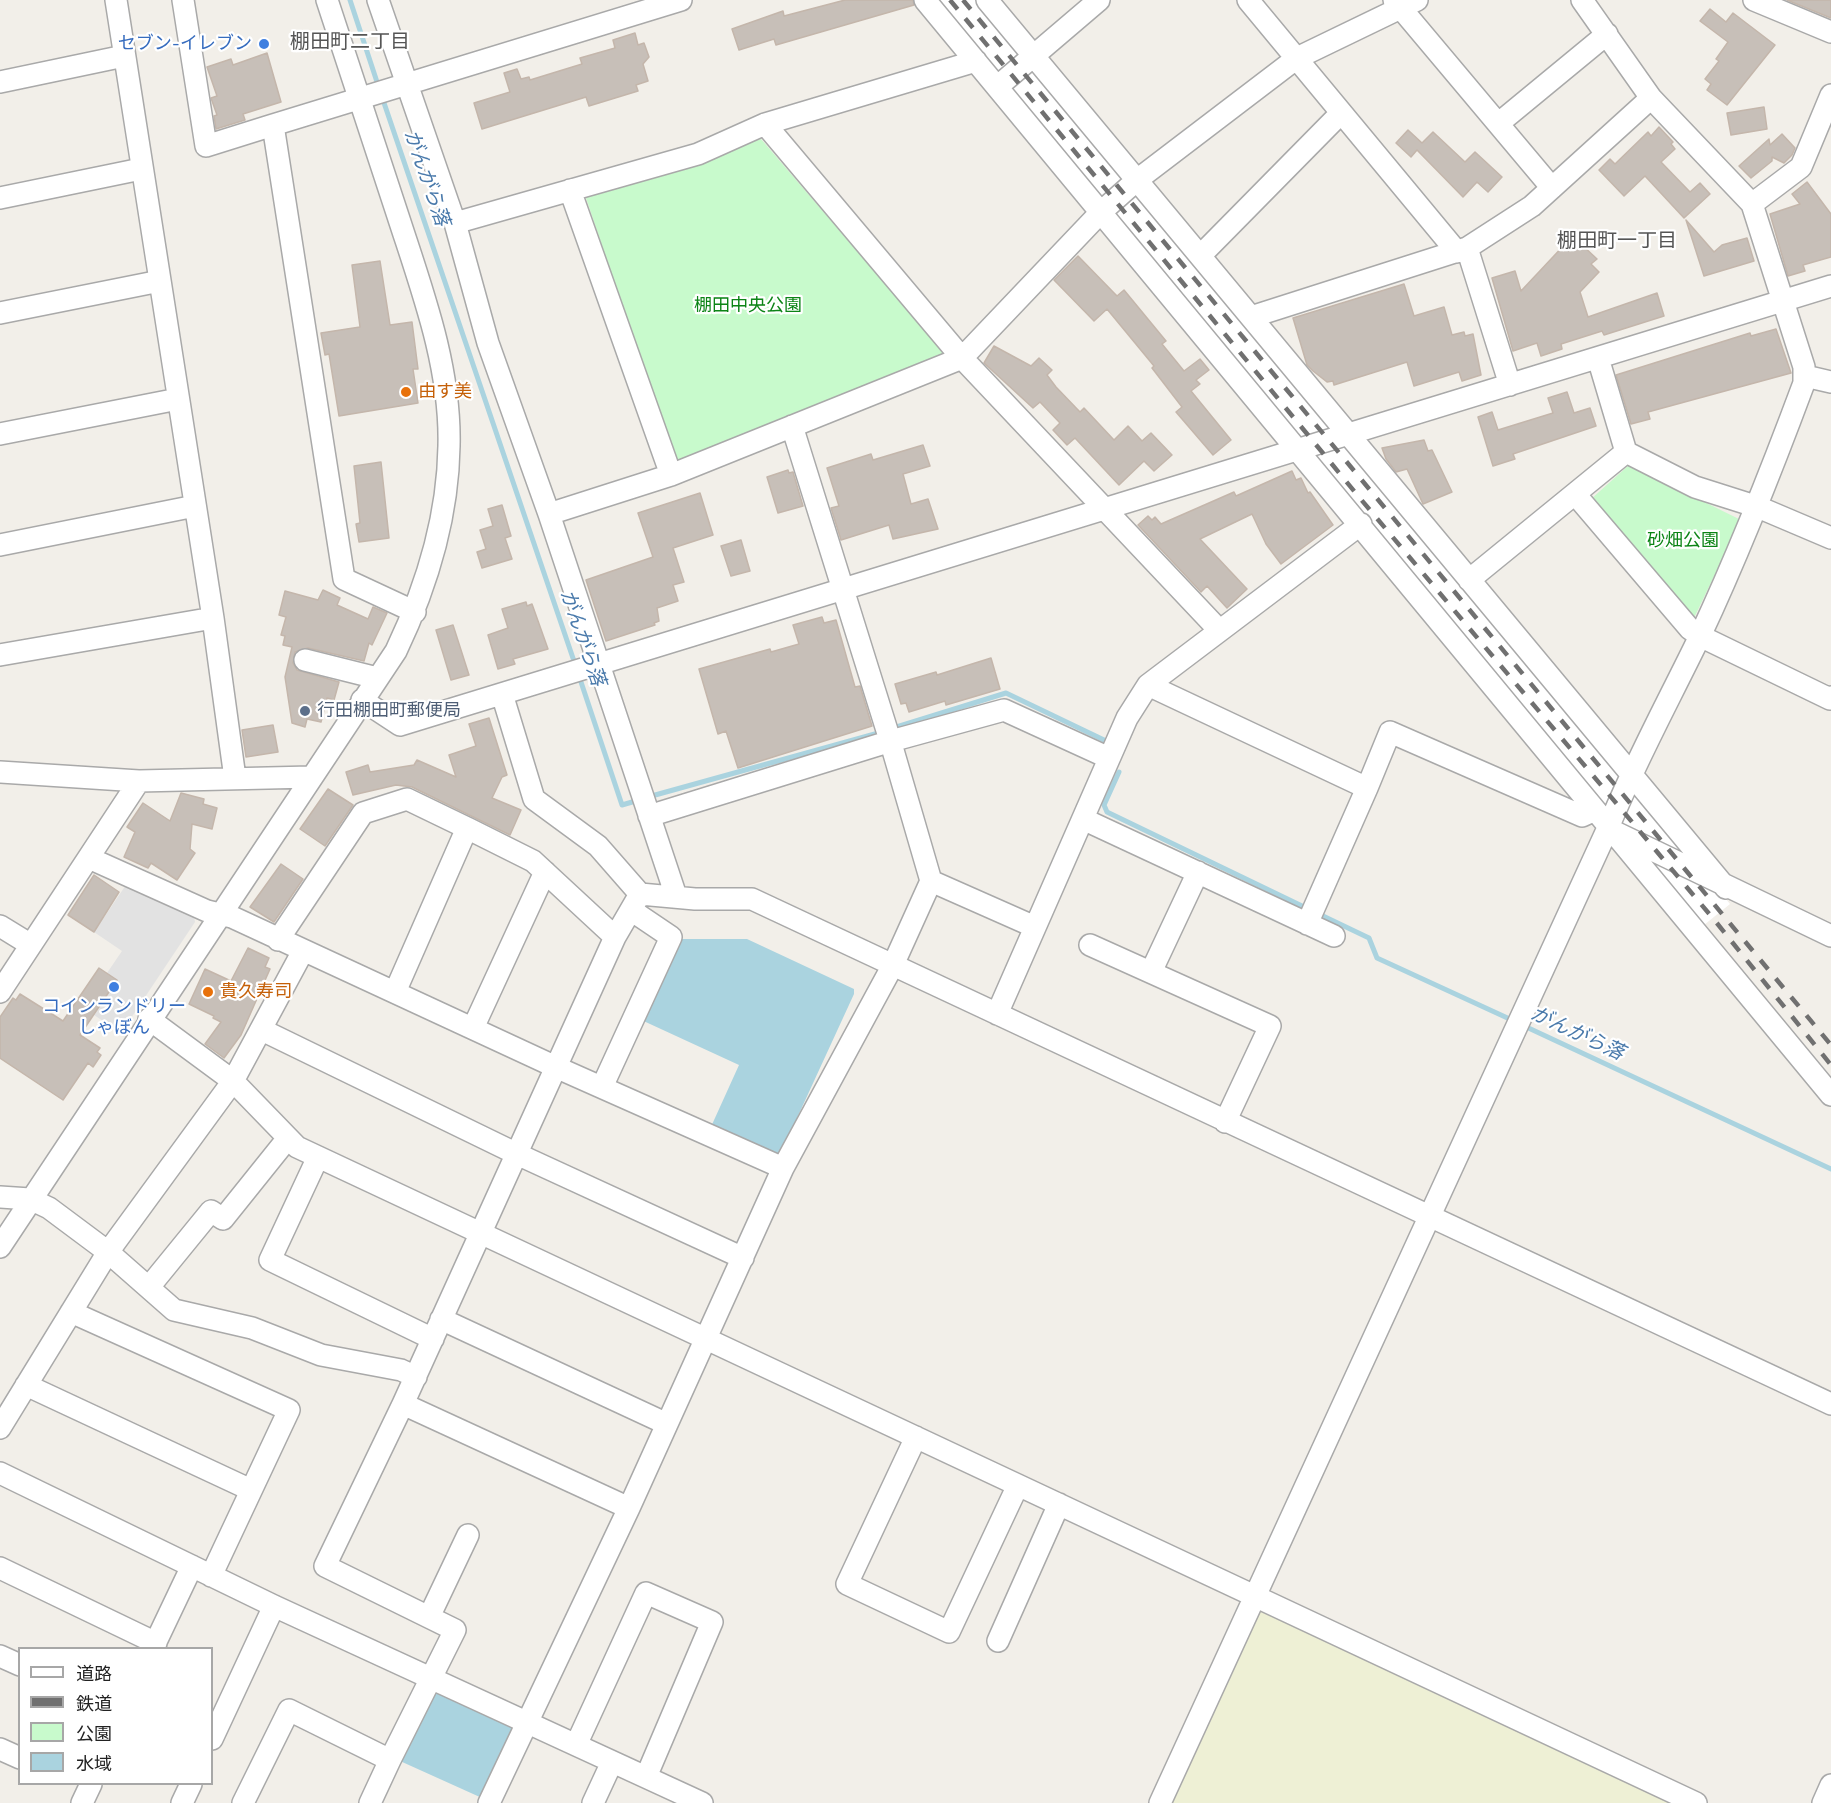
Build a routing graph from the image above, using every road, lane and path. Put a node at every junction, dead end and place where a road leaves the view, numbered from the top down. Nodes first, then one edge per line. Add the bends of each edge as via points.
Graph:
1 (116, 0) edge
2 (183, 0) edge
3 (327, 0) edge
4 (378, 0) edge
5 (681, 0) edge
6 (925, 0) edge
7 (987, 0) edge
8 (1099, 0) edge
9 (1248, 0) edge
10 (1582, 0) edge
11 (1754, 0) edge
12 (1404, 3) edge
13 (1831, 32) edge
14 (1607, 34) junction
15 (1032, 54) junction
16 (124, 56) junction
17 (1297, 58) junction
18 (976, 61) junction
19 (0, 82) edge
20 (408, 84) junction
21 (997, 87) junction
22 (1831, 95) edge
23 (359, 98) junction
24 (1652, 98) junction
25 (1341, 113) junction
26 (1499, 123) junction
27 (765, 124) junction
28 (273, 125) junction
29 (141, 169) junction
30 (1137, 180) junction
31 (1552, 188) junction
32 (570, 190) junction
33 (0, 198) edge
34 (1752, 204) junction
35 (1101, 212) junction
36 (455, 223) junction
37 (1462, 250) junction
38 (1200, 256) junction
39 (160, 281) junction
40 (1831, 286) edge
41 (1782, 301) junction
42 (0, 313) edge
43 (1251, 317) junction
44 (962, 358) junction
45 (1598, 358) junction
46 (1805, 376) junction
47 (1829, 379) edge
48 (1509, 385) junction
49 (178, 399) junction
50 (792, 426) junction
51 (0, 434) edge
52 (1348, 434) junction
53 (1299, 449) junction
54 (1626, 452) junction
55 (671, 475) junction
56 (1575, 494) junction
57 (195, 506) junction
58 (1758, 507) junction
59 (1105, 509) junction
60 (549, 514) junction
61 (1361, 524) junction
62 (1831, 538) edge
63 (0, 545) edge
64 (1469, 580) junction
65 (843, 589) junction
66 (414, 612) junction
67 (213, 618) junction
68 (1219, 630) junction
69 (1700, 636) junction
70 (0, 655) edge
71 (305, 660) dead end
72 (585, 668) junction
73 (1148, 685) junction
74 (370, 688) junction
75 (502, 694) junction
76 (1831, 697) edge
77 (890, 740) junction
78 (1109, 758) junction
79 (0, 772) edge
80 (1630, 773) junction
81 (311, 777) junction
82 (235, 778) junction
83 (139, 781) junction
84 (1367, 788) junction
85 (1593, 811) junction
86 (649, 816) junction
87 (1083, 819) junction
88 (467, 828) junction
89 (1608, 828) junction
90 (89, 858) junction
91 (545, 872) junction
92 (1198, 873) junction
93 (931, 880) junction
94 (1726, 888) junction
95 (676, 896) junction
96 (635, 902) junction
97 (220, 914) junction
98 (1307, 924) junction
99 (0, 926) edge
100 (1035, 927) junction
101 (1334, 936) dead end
102 (1831, 936) edge
103 (615, 937) junction
104 (278, 940) junction
105 (31, 945) junction
106 (1090, 945) dead end
107 (303, 951) junction
108 (892, 965) junction
109 (1150, 972) junction
110 (0, 992) edge
111 (395, 993) junction
112 (997, 1014) junction
113 (149, 1019) junction
114 (473, 1028) junction
115 (262, 1030) junction
116 (558, 1068) junction
117 (233, 1081) junction
118 (602, 1088) junction
119 (1831, 1095) edge
120 (1225, 1122) junction
121 (288, 1138) junction
122 (517, 1155) junction
123 (318, 1157) junction
124 (783, 1168) junction
125 (0, 1197) edge
126 (30, 1199) junction
127 (1429, 1218) junction
128 (480, 1234) junction
129 (0, 1247) edge
130 (108, 1252) junction
131 (743, 1258) junction
132 (149, 1287) junction
133 (71, 1312) junction
134 (441, 1319) junction
135 (433, 1339) junction
136 (706, 1339) junction
137 (416, 1377) junction
138 (26, 1385) junction
139 (403, 1404) junction
140 (1831, 1404) edge
141 (667, 1424) junction
142 (0, 1428) edge
143 (916, 1437) junction
144 (0, 1473) edge
145 (1018, 1485) junction
146 (251, 1490) junction
147 (1059, 1504) junction
148 (629, 1508) junction
149 (468, 1534) dead end
150 (192, 1566) junction
151 (0, 1568) edge
152 (211, 1575) junction
153 (1256, 1596) junction
154 (274, 1606) junction
155 (429, 1617) junction
156 (998, 1641) dead end
157 (154, 1646) edge
158 (0, 1656) edge
159 (18, 1664) edge
160 (431, 1678) junction
161 (526, 1722) junction
162 (213, 1737) edge
163 (576, 1745) junction
164 (0, 1749) edge
165 (18, 1757) edge
166 (390, 1760) junction
167 (612, 1761) junction
168 (646, 1777) junction
169 (191, 1785) edge
170 (1831, 1785) edge
171 (679, 1798) edge
172 (182, 1803) edge
173 (243, 1803) edge
174 (370, 1803) edge
175 (489, 1803) edge
176 (593, 1803) edge
177 (702, 1803) edge
178 (1160, 1803) edge
179 (1696, 1803) edge
180 (1823, 1803) edge

1 - 16 street
2 - 28 street via 206,146
3 - 23 street
4 - 20 street
5 - 20 street
6 - 18 street
7 - 15 street
8 - 15 street
9 - 17 street
10 - 14 street
11 - 13 street
12 - 17 street
12 - 26 street
14 - 24 street
14 - 26 street
15 - 21 street
15 - 30 street
16 - 19 street
16 - 29 street
17 - 25 street
17 - 30 street
18 - 21 street
18 - 27 street
20 - 23 street
20 - 36 street
21 - 35 street
22 - 34 street via 1801,167
23 - 28 street
23 - 66 street via 427,304 444,374 450,445 443,516 425,586
24 - 31 street
24 - 34 street
25 - 37 street
25 - 38 street
26 - 31 street
27 - 32 street via 698,154
27 - 44 street
28 - 66 street via 344,579
29 - 33 street
29 - 39 street
30 - 35 street
30 - 38 street
31 - 37 street via 1502,228
32 - 36 street
32 - 55 street
34 - 41 street
35 - 44 street
35 - 53 street
36 - 60 street via 488,343
37 - 43 street
37 - 48 street
38 - 43 street
39 - 42 street
39 - 49 street
40 - 41 street
41 - 45 street
41 - 46 street
43 - 52 street
44 - 50 street
44 - 59 street
45 - 48 street
45 - 54 street
46 - 47 street
46 - 58 street
48 - 52 street
49 - 51 street
49 - 57 street
50 - 55 street
50 - 65 street
52 - 53 street
52 - 64 street
53 - 59 street
53 - 61 street
54 - 56 street
54 - 58 street via 1695,487
55 - 60 street
56 - 64 street
56 - 69 street
57 - 63 street
57 - 67 street
58 - 62 street
58 - 69 street
59 - 65 street
59 - 68 street
60 - 72 street
61 - 68 street
61 - 85 street
64 - 80 street
65 - 72 street
65 - 77 street
66 - 74 street via 396,651
67 - 70 street
67 - 82 street
68 - 73 street
69 - 76 street
69 - 80 street
71 - 74 street
72 - 75 street
72 - 86 street
73 - 78 street
73 - 84 street
74 - 75 street via 400,725
74 - 81 street
75 - 96 street via 534,799 598,846
77 - 78 street via 1004,710
77 - 86 street
77 - 93 street
78 - 87 street
79 - 83 street
80 - 89 street
80 - 94 street
81 - 82 street
81 - 97 street
82 - 83 street
83 - 90 street
84 - 85 street via 1390,732 1582,816
84 - 98 street
85 - 89 street
86 - 95 street
87 - 92 street
87 - 100 street
88 - 91 street via 533,861
88 - 104 street via 407,799 363,813
88 - 111 street
89 - 94 street
89 - 119 street
89 - 127 street
90 - 97 street
90 - 105 street
91 - 103 street
91 - 114 street
92 - 98 street
92 - 109 street
93 - 100 street
93 - 108 street
94 - 102 street
95 - 96 street
95 - 108 street via 752,900
96 - 103 street
96 - 118 street via 671,937
97 - 104 street
97 - 113 street
98 - 101 street
99 - 105 street
100 - 112 street
103 - 116 street
104 - 107 street
105 - 110 street
106 - 109 street
107 - 111 street
107 - 115 street
108 - 112 street
108 - 124 street
109 - 120 street via 1270,1026
111 - 114 street
112 - 120 street
113 - 117 street
113 - 126 street
114 - 116 street
115 - 117 street
115 - 122 street
116 - 118 street
116 - 122 street
117 - 121 street
117 - 130 street
118 - 124 street
120 - 127 street
121 - 123 street via 297,1148
121 - 132 street via 224,1219 211,1211
122 - 128 street
122 - 131 street
123 - 128 street
123 - 135 street via 270,1260
124 - 131 street
125 - 126 street
126 - 129 street
126 - 130 street via 50,1208
127 - 140 street
127 - 153 street
128 - 134 street
128 - 136 street
130 - 132 street
130 - 133 street
131 - 136 street
132 - 137 street via 174,1310 252,1328 321,1355 400,1370
133 - 138 street
133 - 146 street via 289,1410
134 - 135 street
134 - 141 street
135 - 137 street
136 - 141 street
136 - 143 street
137 - 139 street
138 - 142 street
138 - 146 street
139 - 148 street
139 - 155 street via 325,1566
141 - 148 street
143 - 145 street
143 - 145 street via 847,1584 949,1632
144 - 150 street
145 - 147 street
146 - 152 street
147 - 153 street
147 - 156 street
148 - 161 street
149 - 155 street
150 - 152 street
150 - 157 street
151 - 157 street
152 - 154 street
153 - 178 street
153 - 179 street
154 - 160 street
154 - 162 street
155 - 160 street via 455,1630
158 - 159 street
160 - 161 street
160 - 166 street
161 - 163 street
161 - 175 street
163 - 167 street
163 - 168 street via 646,1593 712,1622
164 - 165 street
166 - 173 street via 289,1710
166 - 174 street
167 - 168 street
167 - 176 street
168 - 171 street
169 - 172 street
170 - 180 street
171 - 177 street

